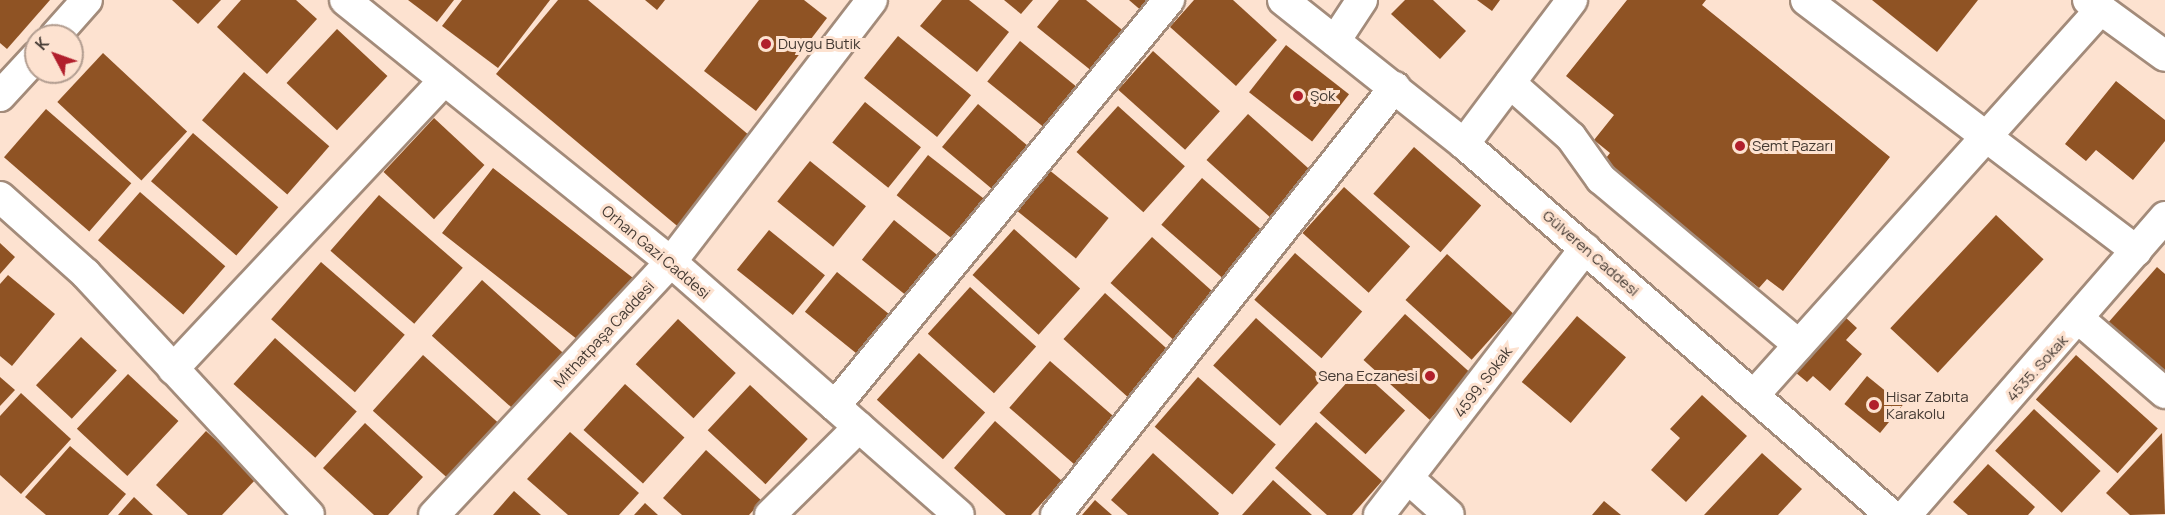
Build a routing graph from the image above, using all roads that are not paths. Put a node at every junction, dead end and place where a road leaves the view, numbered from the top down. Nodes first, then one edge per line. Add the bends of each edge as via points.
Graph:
1 (87, 0) edge
2 (345, 0) edge
3 (872, 0) edge
4 (1169, 0) edge
5 (1283, 0) edge
6 (1362, 0) edge
7 (1572, 0) edge
8 (1806, 0) edge
9 (2094, 5) edge
10 (66, 24) edge
11 (1335, 41) junction
12 (2165, 56) edge
13 (24, 70) edge
14 (444, 80) junction
15 (1510, 82) junction
16 (1395, 87) junction
17 (0, 96) edge
18 (1986, 137) junction
19 (1464, 144) junction
20 (0, 197) edge
21 (2165, 217) edge
22 (1585, 248) junction
23 (2137, 251) junction
24 (671, 262) junction
25 (2080, 320) junction
26 (1799, 345) junction
27 (173, 369) junction
28 (2165, 393) edge
29 (1754, 395) junction
30 (835, 406) junction
31 (859, 427) junction
32 (1410, 480) junction
33 (309, 515) edge
34 (434, 515) edge
35 (770, 515) edge
36 (959, 515) edge
37 (1056, 515) edge
38 (1379, 515) edge
39 (1449, 515) edge
40 (1891, 515) edge
41 (1906, 515) edge

1 - 10 street
2 - 14 street, Orhan Gazi Caddesi
3 - 24 street, Mithatpaşa Caddesi
4 - 30 street
5 - 11 street, Gülveren Caddesi
6 - 11 street
7 - 15 street
8 - 18 street
9 - 12 street
9 - 18 street
11 - 16 street, Gülveren Caddesi
13 - 17 street
14 - 24 street, Orhan Gazi Caddesi
14 - 27 street
15 - 19 street
15 - 26 street via 1571,137 1601,179
16 - 19 street, Gülveren Caddesi
16 - 37 street
18 - 23 street
18 - 26 street
19 - 22 street, Gülveren Caddesi
20 - 27 street via 86,274
21 - 23 street, 4535. Sokak
22 - 29 street, Gülveren Caddesi
22 - 32 street, 4599, Sokak
23 - 25 street, 4535. Sokak
24 - 30 street, Orhan Gazi Caddesi
24 - 34 street, Mithatpaşa Caddesi
25 - 28 street
25 - 41 street, 4535. Sokak
26 - 29 street
27 - 33 street
29 - 40 street, Gülveren Caddesi
30 - 31 street, Orhan Gazi Caddesi
31 - 35 street
31 - 36 street, Orhan Gazi Caddesi
32 - 38 street, 4599, Sokak
32 - 39 street

